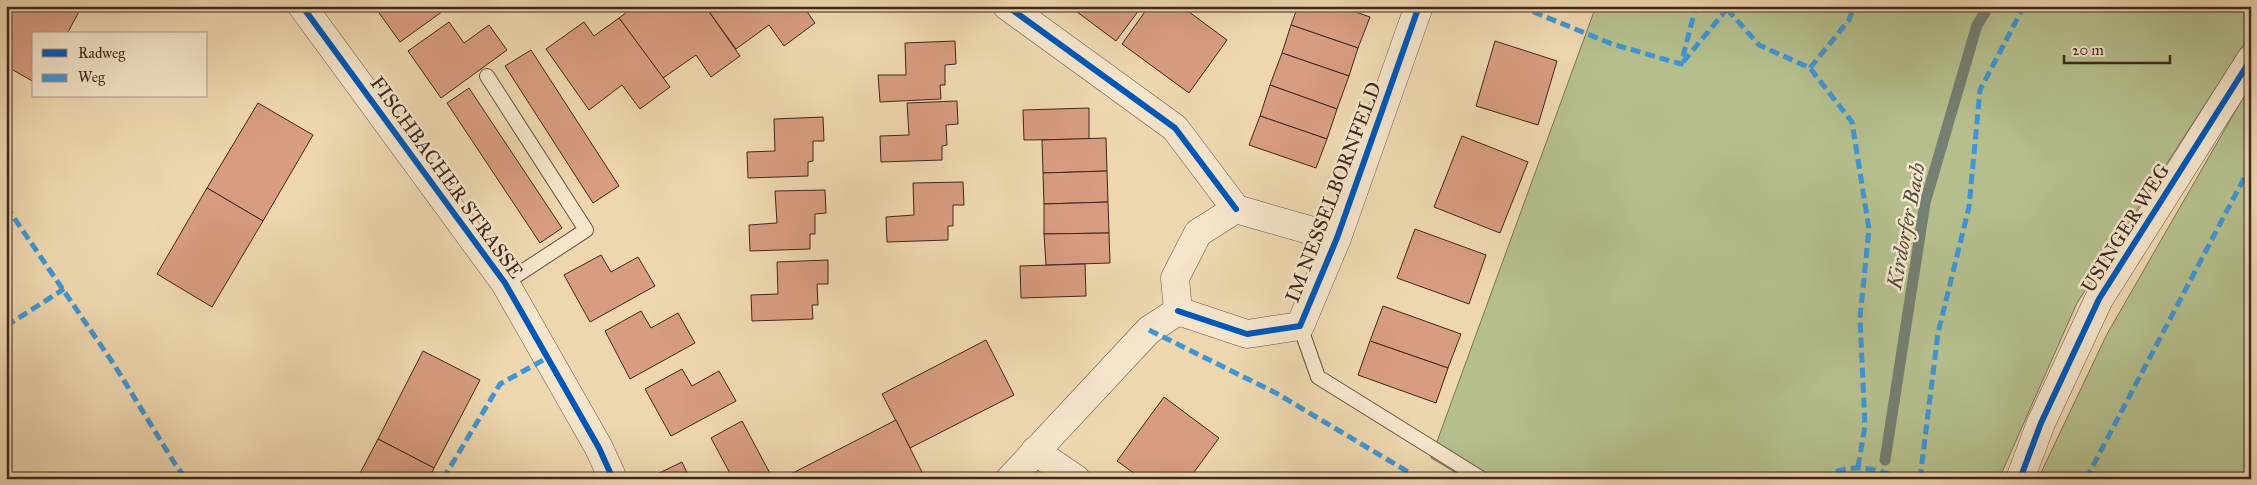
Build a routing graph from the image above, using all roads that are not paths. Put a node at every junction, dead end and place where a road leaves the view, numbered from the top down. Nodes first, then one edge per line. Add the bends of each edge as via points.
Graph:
1 (302, 6) edge
2 (1007, 6) edge
3 (1419, 6) edge
4 (2251, 59) edge
5 (487, 76) dead end
6 (1236, 208) junction
7 (1337, 238) junction
8 (505, 283) junction
9 (1178, 311) junction
10 (1300, 326) junction
11 (1035, 451) junction
12 (613, 479) edge
13 (1010, 479) edge
14 (1076, 479) edge
15 (1482, 479) edge
16 (2020, 479) edge

1 - 8 street, FISCHBACHER STRASSE
2 - 6 street via 1175,128
3 - 7 street, IM NESSELBORNFELD
4 - 16 street, USINGER WEG via 2099,299 2041,423
5 - 8 lane via 586,230
6 - 7 street
6 - 9 street via 1198,233 1175,278
7 - 10 street, IM NESSELBORNFELD
8 - 12 street, FISCHBACHER STRASSE via 599,448
9 - 10 street, IM NESSELBORNFELD via 1247,334
9 - 11 street via 1149,330
10 - 15 lane via 1318,377
11 - 13 street
11 - 14 street

